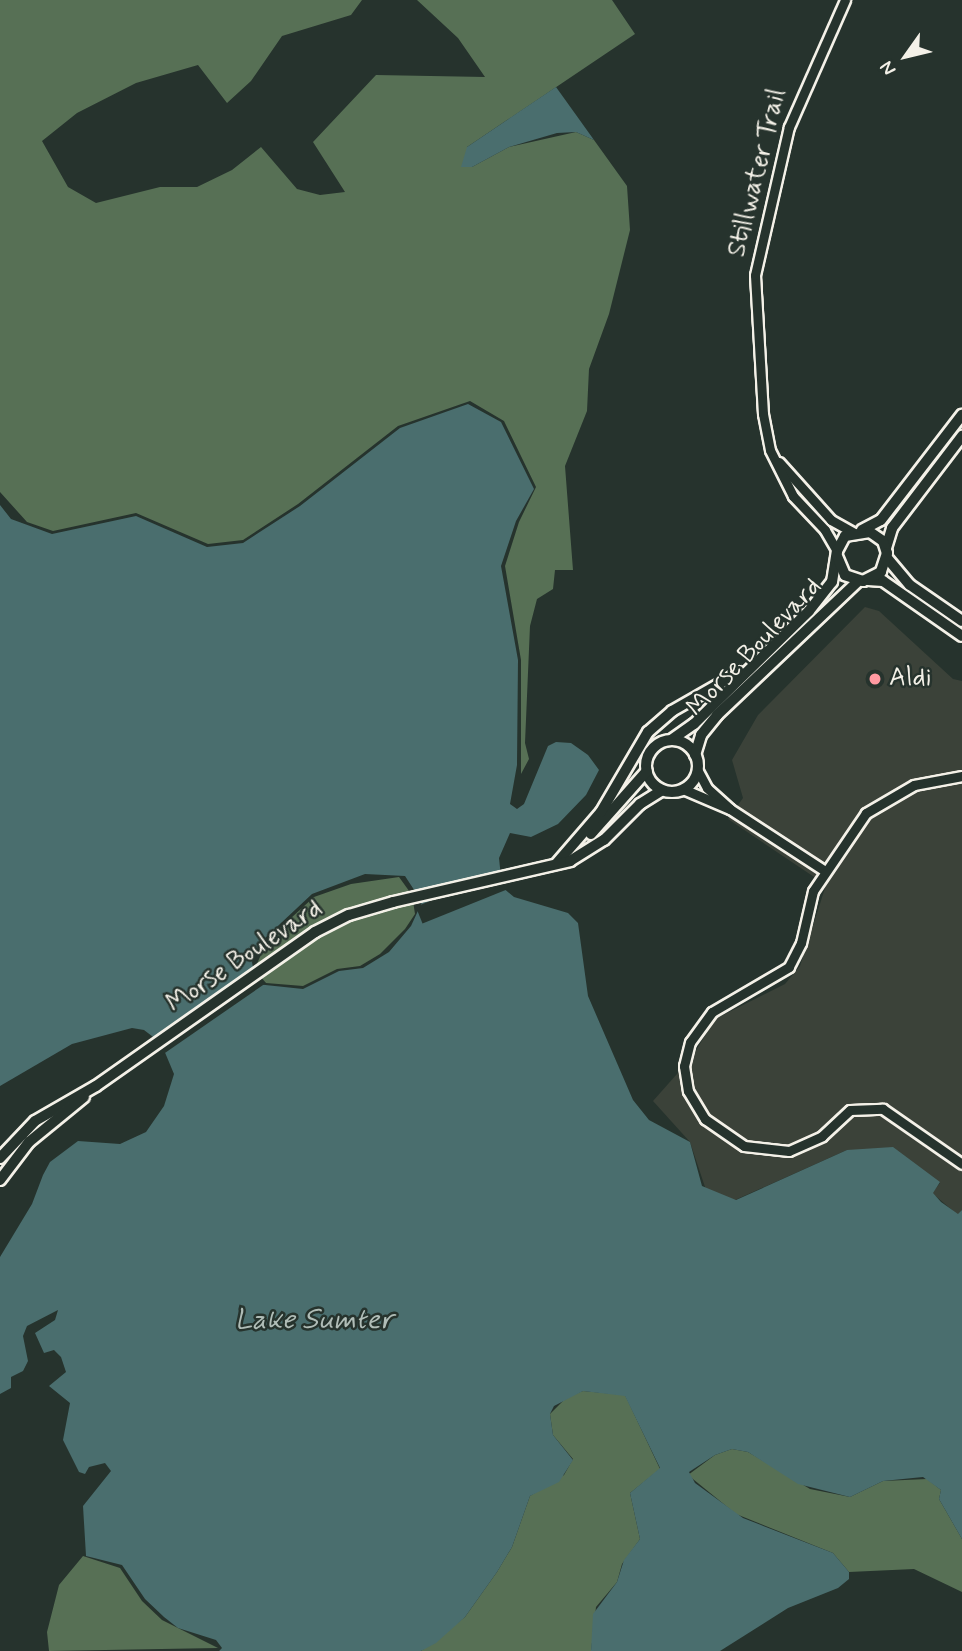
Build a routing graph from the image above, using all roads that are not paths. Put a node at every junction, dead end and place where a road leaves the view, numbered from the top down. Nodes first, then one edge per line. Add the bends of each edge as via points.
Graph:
1 (845, 0) edge
2 (962, 415) edge
3 (962, 436) edge
4 (770, 450) junction
5 (858, 531) junction
6 (886, 553) junction
7 (837, 554) junction
8 (863, 580) junction
9 (962, 621) edge
10 (962, 636) edge
11 (756, 662) junction
12 (671, 740) junction
13 (695, 755) junction
14 (697, 769) junction
15 (647, 771) junction
16 (962, 776) edge
17 (683, 789) junction
18 (662, 790) junction
19 (730, 809) junction
20 (569, 851) junction
21 (555, 865) junction
22 (825, 871) junction
23 (96, 1086) junction
24 (0, 1158) edge
25 (961, 1163) edge
26 (0, 1180) edge

1 - 4 street, Stillwater Trail via 798,99 759,249 757,313
2 - 5 main road via 881,520
3 - 6 main road via 892,528
4 - 5 street via 838,526
4 - 7 street, Stillwater Trail via 793,496 825,530
5 - 6 main road via 877,535
5 - 7 main road
6 - 8 main road via 881,572
6 - 9 main road via 910,585
7 - 8 main road via 845,575
7 - 11 main road, Morse Boulevard via 836,571 824,592
8 - 10 main road via 883,582
8 - 13 main road, Morse Boulevard via 717,715 701,735
11 - 12 main road, Morse Boulevard via 694,724
11 - 20 main road, Morse Boulevard via 671,711 648,732 601,812
12 - 13 main road via 681,742
12 - 15 main road via 653,748
13 - 14 main road
14 - 17 main road
14 - 19 street via 707,788
15 - 18 main road
15 - 20 main road, Morse Boulevard via 627,798
16 - 22 street via 930,780 889,797 866,813
17 - 18 main road
17 - 19 street
18 - 21 main road, Morse Boulevard via 594,847
19 - 22 street
20 - 21 main road, Morse Boulevard
21 - 23 main road, Morse Boulevard via 349,915
22 - 25 street via 813,891 801,943 789,967 712,1012 690,1042 684,1066 688,1091 716,1130 761,1151 789,1151 809,1143 850,1110 883,1109
23 - 24 main road, Morse Boulevard via 35,1121
23 - 26 main road, Morse Boulevard via 29,1142

